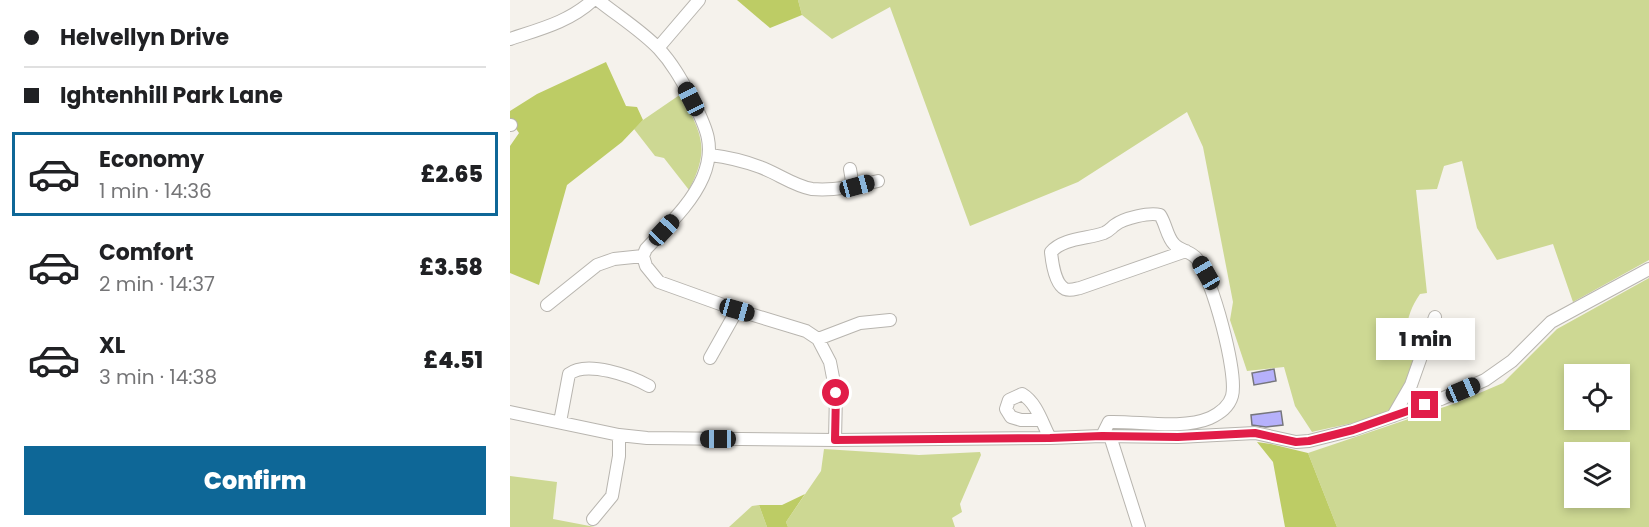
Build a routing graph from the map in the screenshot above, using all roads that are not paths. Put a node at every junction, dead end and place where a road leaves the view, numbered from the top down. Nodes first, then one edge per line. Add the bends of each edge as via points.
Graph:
1 (593, 0) edge
2 (598, 0) edge
3 (699, 0) edge
4 (510, 39) edge
5 (658, 48) junction
6 (710, 155) junction
7 (850, 169) dead end
8 (878, 181) dead end
9 (853, 187) junction
10 (1186, 251) junction
11 (643, 256) junction
12 (1649, 270) edge
13 (547, 305) dead end
14 (737, 310) junction
15 (1435, 317) dead end
16 (890, 320) dead end
17 (818, 339) junction
18 (710, 358) dead end
19 (649, 386) dead end
20 (510, 412) edge
21 (1393, 416) junction
22 (1040, 420) dead end
23 (560, 422) junction
24 (619, 435) junction
25 (1106, 436) junction
26 (1050, 438) junction
27 (835, 440) junction
28 (593, 519) dead end
29 (1139, 527) edge

1 - 4 street via 560,23
2 - 5 street
3 - 5 street
5 - 6 street via 679,74 701,115
6 - 9 street via 760,167 811,189
6 - 11 street via 697,190
7 - 9 street
8 - 9 street
10 - 10 street via 1174,245 1161,215 1153,213 1116,224 1105,233 1056,246 1051,252 1059,283 1069,290
10 - 25 street via 1196,257 1206,273 1224,334 1233,386 1228,404 1208,418 1182,423 1109,422
11 - 13 street via 605,261
11 - 14 street via 659,282
12 - 21 street via 1551,322 1512,361 1485,380
14 - 17 street via 806,331
14 - 18 street
15 - 21 street via 1412,385
16 - 17 street via 860,323
17 - 27 street via 830,362 836,393
19 - 23 street via 612,372 574,370 569,374
20 - 23 street
21 - 25 street via 1353,430 1296,442 1255,433
22 - 26 street
23 - 24 street
24 - 27 street
24 - 28 street via 612,496
25 - 26 street
25 - 29 street
26 - 27 street

